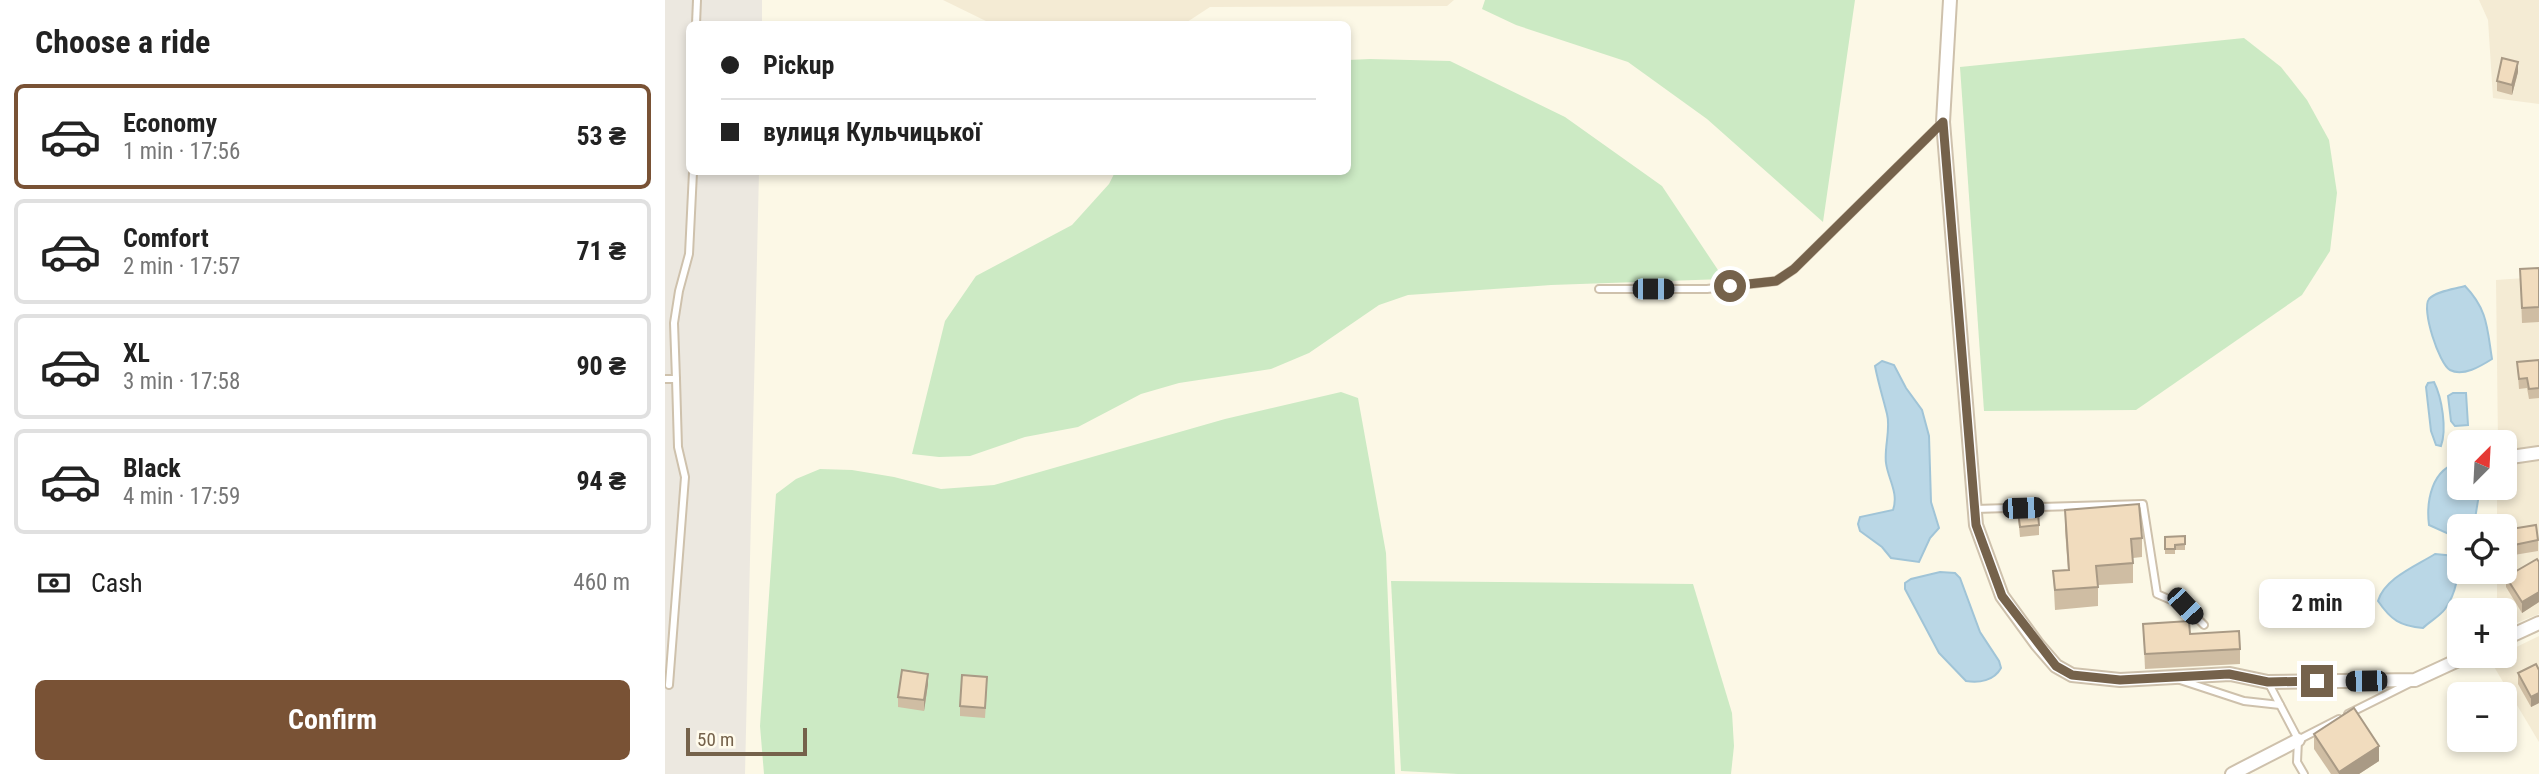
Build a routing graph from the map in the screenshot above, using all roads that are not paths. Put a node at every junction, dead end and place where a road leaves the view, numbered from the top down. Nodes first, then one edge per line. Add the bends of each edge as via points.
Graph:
1 (697, 0) edge
2 (1950, 0) edge
3 (696, 21) edge
4 (1943, 122) junction
5 (693, 175) edge
6 (1599, 289) dead end
7 (665, 379) edge
8 (676, 379) junction
9 (2539, 453) edge
10 (2517, 456) edge
11 (1975, 509) junction
12 (2539, 623) edge
13 (2204, 625) dead end
14 (2517, 633) edge
15 (2447, 666) edge
16 (2172, 677) junction
17 (2415, 681) junction
18 (2268, 682) junction
19 (669, 685) dead end
20 (2280, 705) junction
21 (2298, 740) junction
22 (2232, 774) edge
23 (2304, 774) edge

1 - 3 lane
2 - 4 street
4 - 6 lane via 1794,269 1776,281 1707,289
4 - 11 street
5 - 8 lane via 689,254 674,323
7 - 8 lane
8 - 19 lane via 678,447 685,477
9 - 10 street
11 - 13 lane via 2143,504 2157,594 2185,606
11 - 16 street via 1976,525 2002,596 2056,666 2072,675 2120,680
12 - 14 street
15 - 17 street
16 - 18 street via 2229,674
16 - 20 lane via 2244,702
17 - 18 street
17 - 21 lane
18 - 20 lane
20 - 21 lane
21 - 22 street
21 - 23 lane via 2297,762

